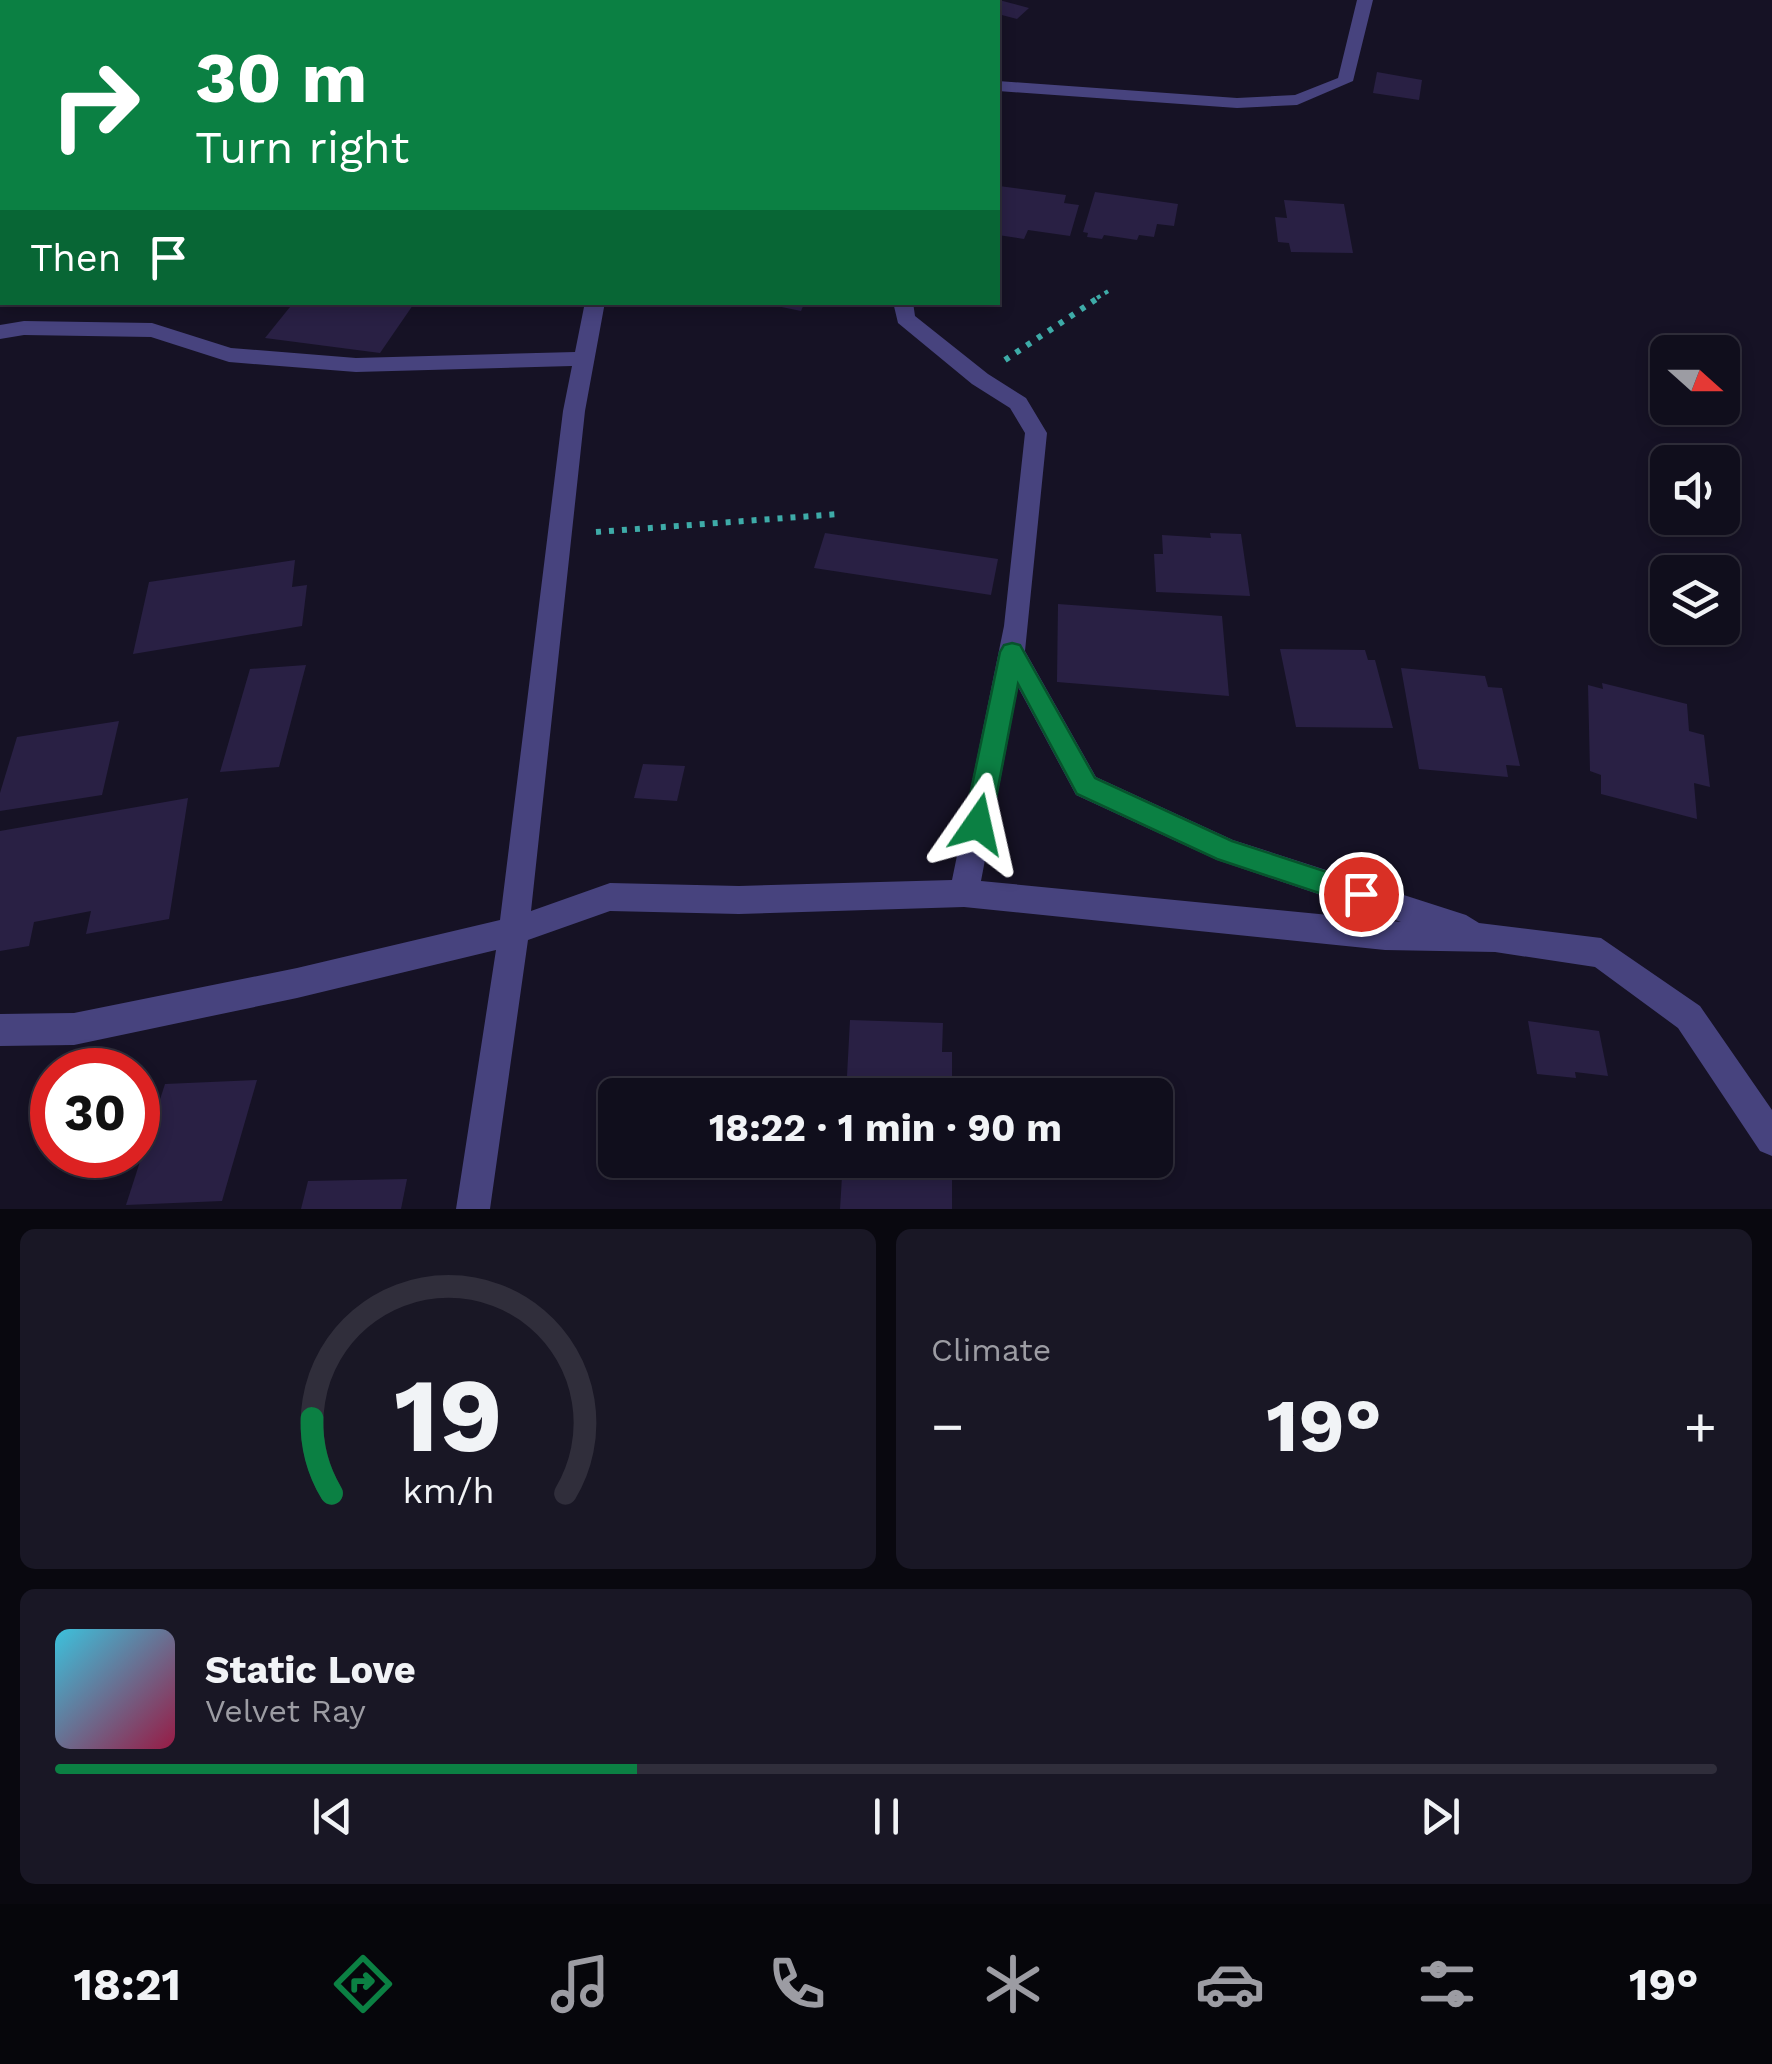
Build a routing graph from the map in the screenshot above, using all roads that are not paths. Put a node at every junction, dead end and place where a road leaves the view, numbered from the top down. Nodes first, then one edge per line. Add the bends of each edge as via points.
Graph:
1 (1365, 0) edge
2 (1000, 86) edge
3 (594, 305) edge
4 (904, 305) edge
5 (0, 332) edge
6 (582, 359) junction
7 (1012, 652) junction
8 (964, 893) junction
9 (514, 930) junction
10 (1495, 938) junction
11 (0, 1030) edge
12 (1772, 1138) edge
13 (473, 1209) edge

1 - 2 street via 1344,81 1297,100 1237,103
3 - 6 street
4 - 7 street via 905,318 1018,403 1036,433
5 - 6 street via 152,330 228,355 356,365
6 - 9 street
7 - 8 street
7 - 10 street via 1086,786 1226,851
8 - 9 street via 738,900 610,896
8 - 10 street via 1385,936
9 - 11 street via 74,1030
9 - 13 street
10 - 12 street via 1601,953 1688,1017

